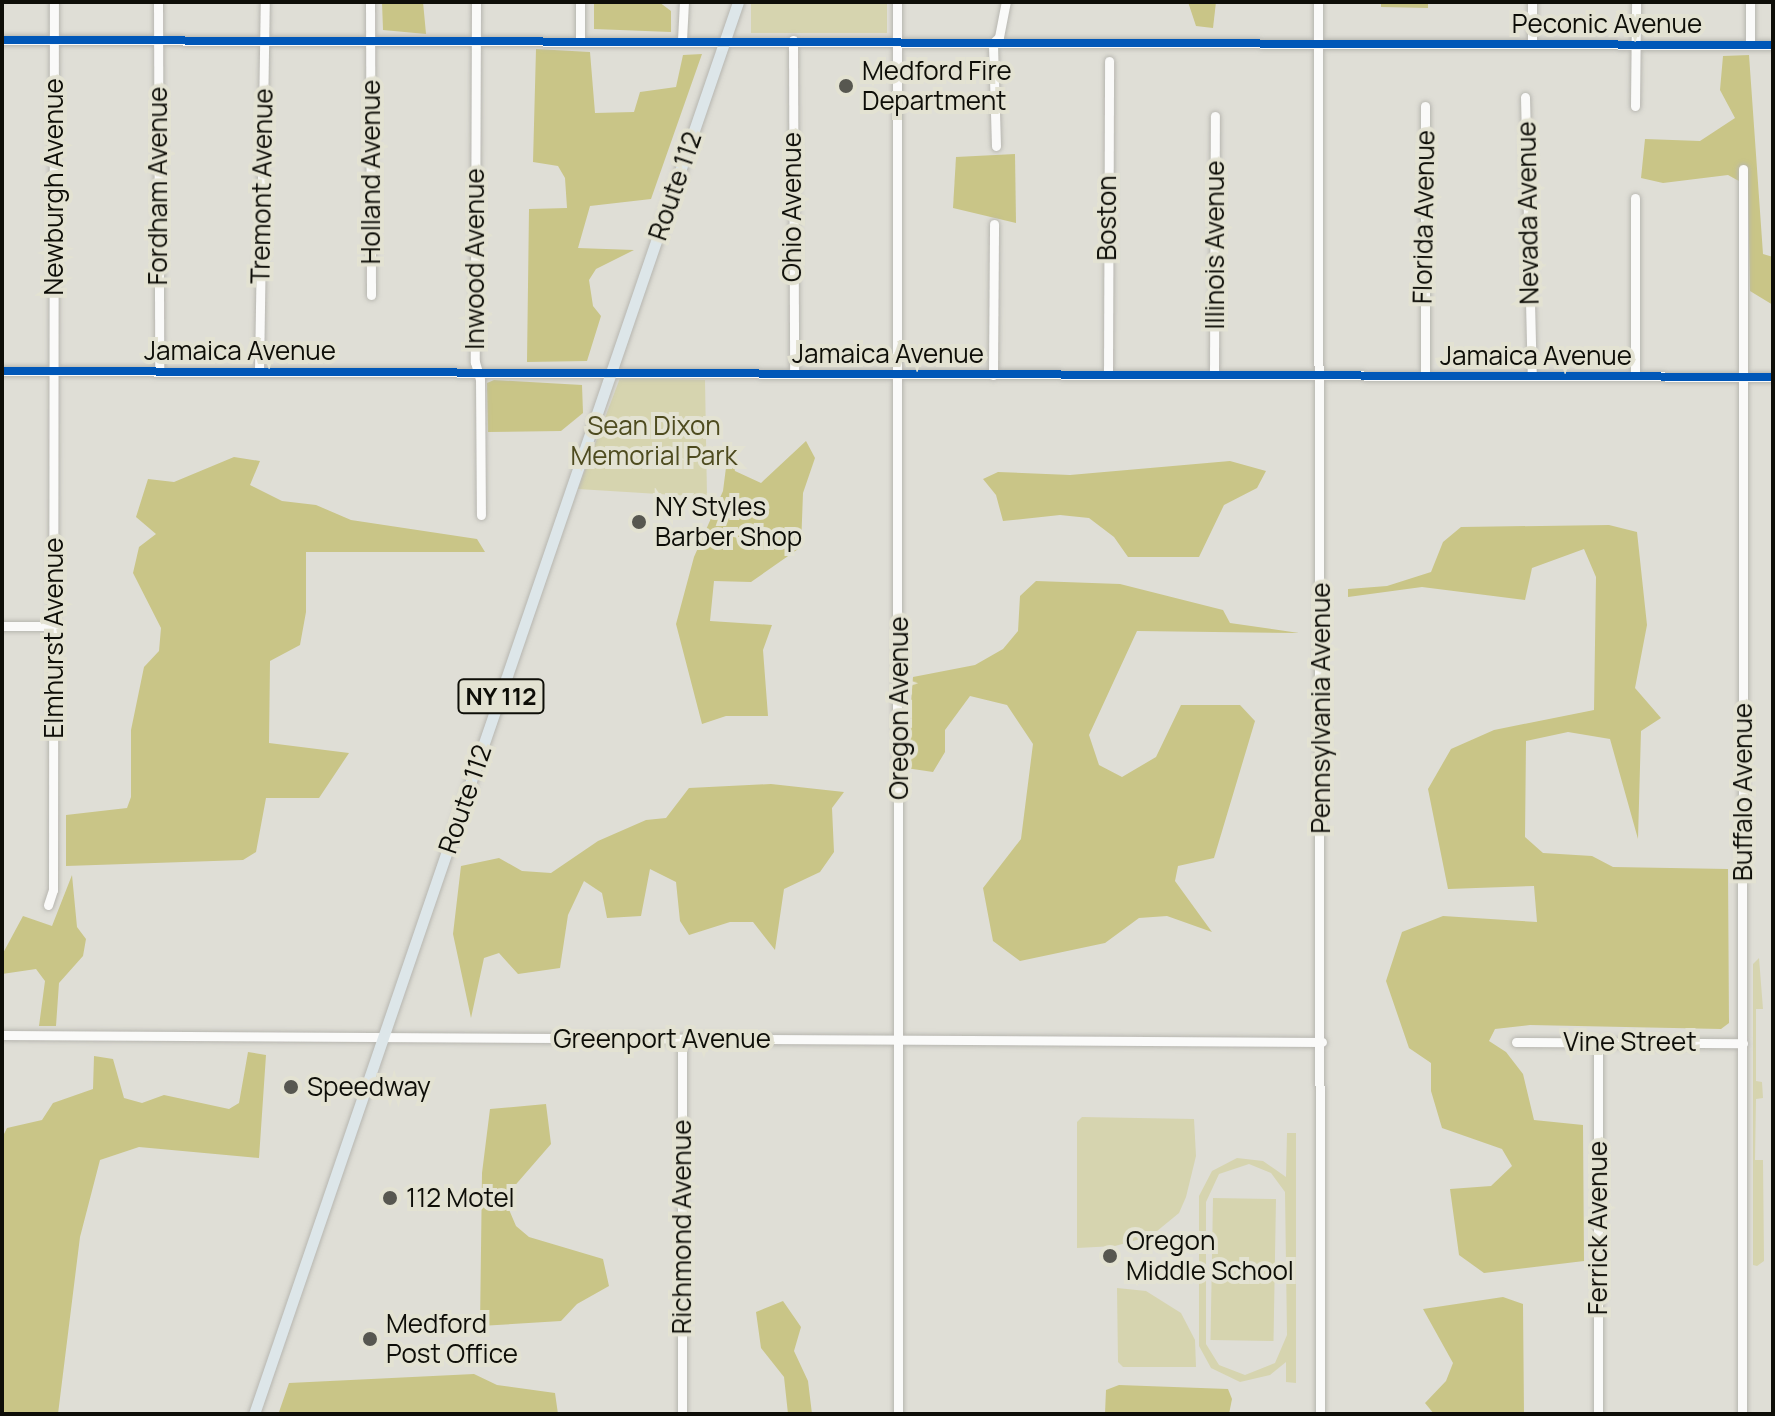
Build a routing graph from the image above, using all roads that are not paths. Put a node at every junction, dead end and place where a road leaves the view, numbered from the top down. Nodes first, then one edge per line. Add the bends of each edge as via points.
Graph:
1 (54, 2) edge
2 (158, 2) edge
3 (265, 2) edge
4 (370, 2) edge
5 (476, 2) edge
6 (580, 2) edge
7 (684, 2) edge
8 (738, 2) edge
9 (897, 2) edge
10 (1006, 2) edge
11 (1318, 2) edge
12 (1532, 2) edge
13 (1636, 2) edge
14 (1750, 2) edge
15 (158, 39) junction
16 (265, 39) junction
17 (725, 39) junction
18 (2, 40) edge
19 (54, 40) junction
20 (370, 40) junction
21 (476, 40) junction
22 (580, 40) junction
23 (682, 40) junction
24 (793, 40) junction
25 (898, 40) junction
26 (993, 43) junction
27 (1318, 44) junction
28 (1532, 44) junction
29 (1635, 44) junction
30 (1750, 45) junction
31 (1773, 45) edge
32 (1109, 61) dead end
33 (1525, 97) dead end
34 (1425, 106) dead end
35 (1635, 106) dead end
36 (1215, 116) dead end
37 (996, 146) dead end
38 (1743, 169) dead end
39 (1635, 198) dead end
40 (994, 224) dead end
41 (371, 295) dead end
42 (2, 371) edge
43 (55, 371) junction
44 (159, 371) junction
45 (259, 371) junction
46 (478, 371) junction
47 (611, 373) junction
48 (794, 374) junction
49 (900, 374) junction
50 (993, 375) junction
51 (1108, 375) junction
52 (1214, 375) junction
53 (1320, 375) junction
54 (1425, 376) junction
55 (1532, 376) junction
56 (1635, 376) junction
57 (1743, 377) junction
58 (1773, 377) edge
59 (481, 515) dead end
60 (2, 626) edge
61 (55, 626) junction
62 (48, 905) dead end
63 (2, 1035) edge
64 (384, 1036) junction
65 (682, 1040) junction
66 (898, 1040) junction
67 (1322, 1042) junction
68 (1516, 1042) dead end
69 (1598, 1043) junction
70 (1743, 1043) junction
71 (254, 1414) edge
72 (682, 1414) edge
73 (898, 1414) edge
74 (1320, 1414) edge
75 (1598, 1414) edge
76 (1742, 1414) edge

1 - 19 street, Newburgh Avenue
2 - 15 street, Fordham Avenue
3 - 16 street, Tremont Avenue
4 - 20 street, Holland Avenue
5 - 21 street, Inwood Avenue
6 - 22 street
7 - 23 street
8 - 17 main road, Route 112 / NY 112
9 - 25 street, Oregon Avenue
10 - 26 street
11 - 27 street, Pennsylvania Avenue
12 - 28 street
13 - 29 street
14 - 30 street
15 - 16 street, Peconic Avenue
15 - 19 street, Peconic Avenue
15 - 44 street, Fordham Avenue
16 - 20 street, Peconic Avenue
16 - 45 street, Tremont Avenue
17 - 23 street, Peconic Avenue
17 - 24 street, Peconic Avenue
17 - 47 main road, Route 112 / NY 112
18 - 19 street, Peconic Avenue
19 - 43 street, Newburgh Avenue
20 - 21 street, Peconic Avenue
20 - 41 street, Holland Avenue
21 - 22 street, Peconic Avenue
21 - 46 street, Inwood Avenue
22 - 23 street, Peconic Avenue
24 - 25 street, Peconic Avenue
24 - 48 street, Ohio Avenue
25 - 26 street, Peconic Avenue
25 - 49 street, Oregon Avenue
26 - 27 street, Peconic Avenue
26 - 37 street
27 - 28 street, Peconic Avenue
27 - 53 street, Pennsylvania Avenue
28 - 29 street, Peconic Avenue
29 - 30 street, Peconic Avenue
29 - 35 street
30 - 31 street, Peconic Avenue
32 - 51 street, Boston
33 - 55 street, Nevada Avenue
34 - 54 street, Florida Avenue
36 - 52 street, Illinois Avenue
38 - 57 street, Buffalo Avenue
39 - 56 street
40 - 50 street
42 - 43 street, Jamaica Avenue
43 - 44 street, Jamaica Avenue
43 - 61 street, Elmhurst Avenue
44 - 45 street, Jamaica Avenue
45 - 46 street, Jamaica Avenue
46 - 47 street, Jamaica Avenue
46 - 59 street, Inwood Avenue
47 - 48 street, Jamaica Avenue
47 - 64 main road, Route 112 / NY 112
48 - 49 street, Jamaica Avenue
49 - 50 street, Jamaica Avenue
49 - 66 street, Oregon Avenue
50 - 51 street, Jamaica Avenue
51 - 52 street, Jamaica Avenue
52 - 53 street, Jamaica Avenue
53 - 54 street, Jamaica Avenue
53 - 67 street, Pennsylvania Avenue
54 - 55 street, Jamaica Avenue
55 - 56 street, Jamaica Avenue
56 - 57 street, Jamaica Avenue
57 - 58 street, Jamaica Avenue
57 - 70 street, Buffalo Avenue
60 - 61 street
61 - 62 street, Elmhurst Avenue via 53,890
63 - 64 street, Greenport Avenue
64 - 65 street, Greenport Avenue
64 - 71 main road, Route 112 / NY 112
65 - 66 street, Greenport Avenue
65 - 72 street, Richmond Avenue
66 - 67 street, Greenport Avenue
66 - 73 street, Oregon Avenue
67 - 74 street, Pennsylvania Avenue
68 - 69 street, Vine Street
69 - 70 street, Vine Street
69 - 75 street, Ferrick Avenue
70 - 76 street, Buffalo Avenue

